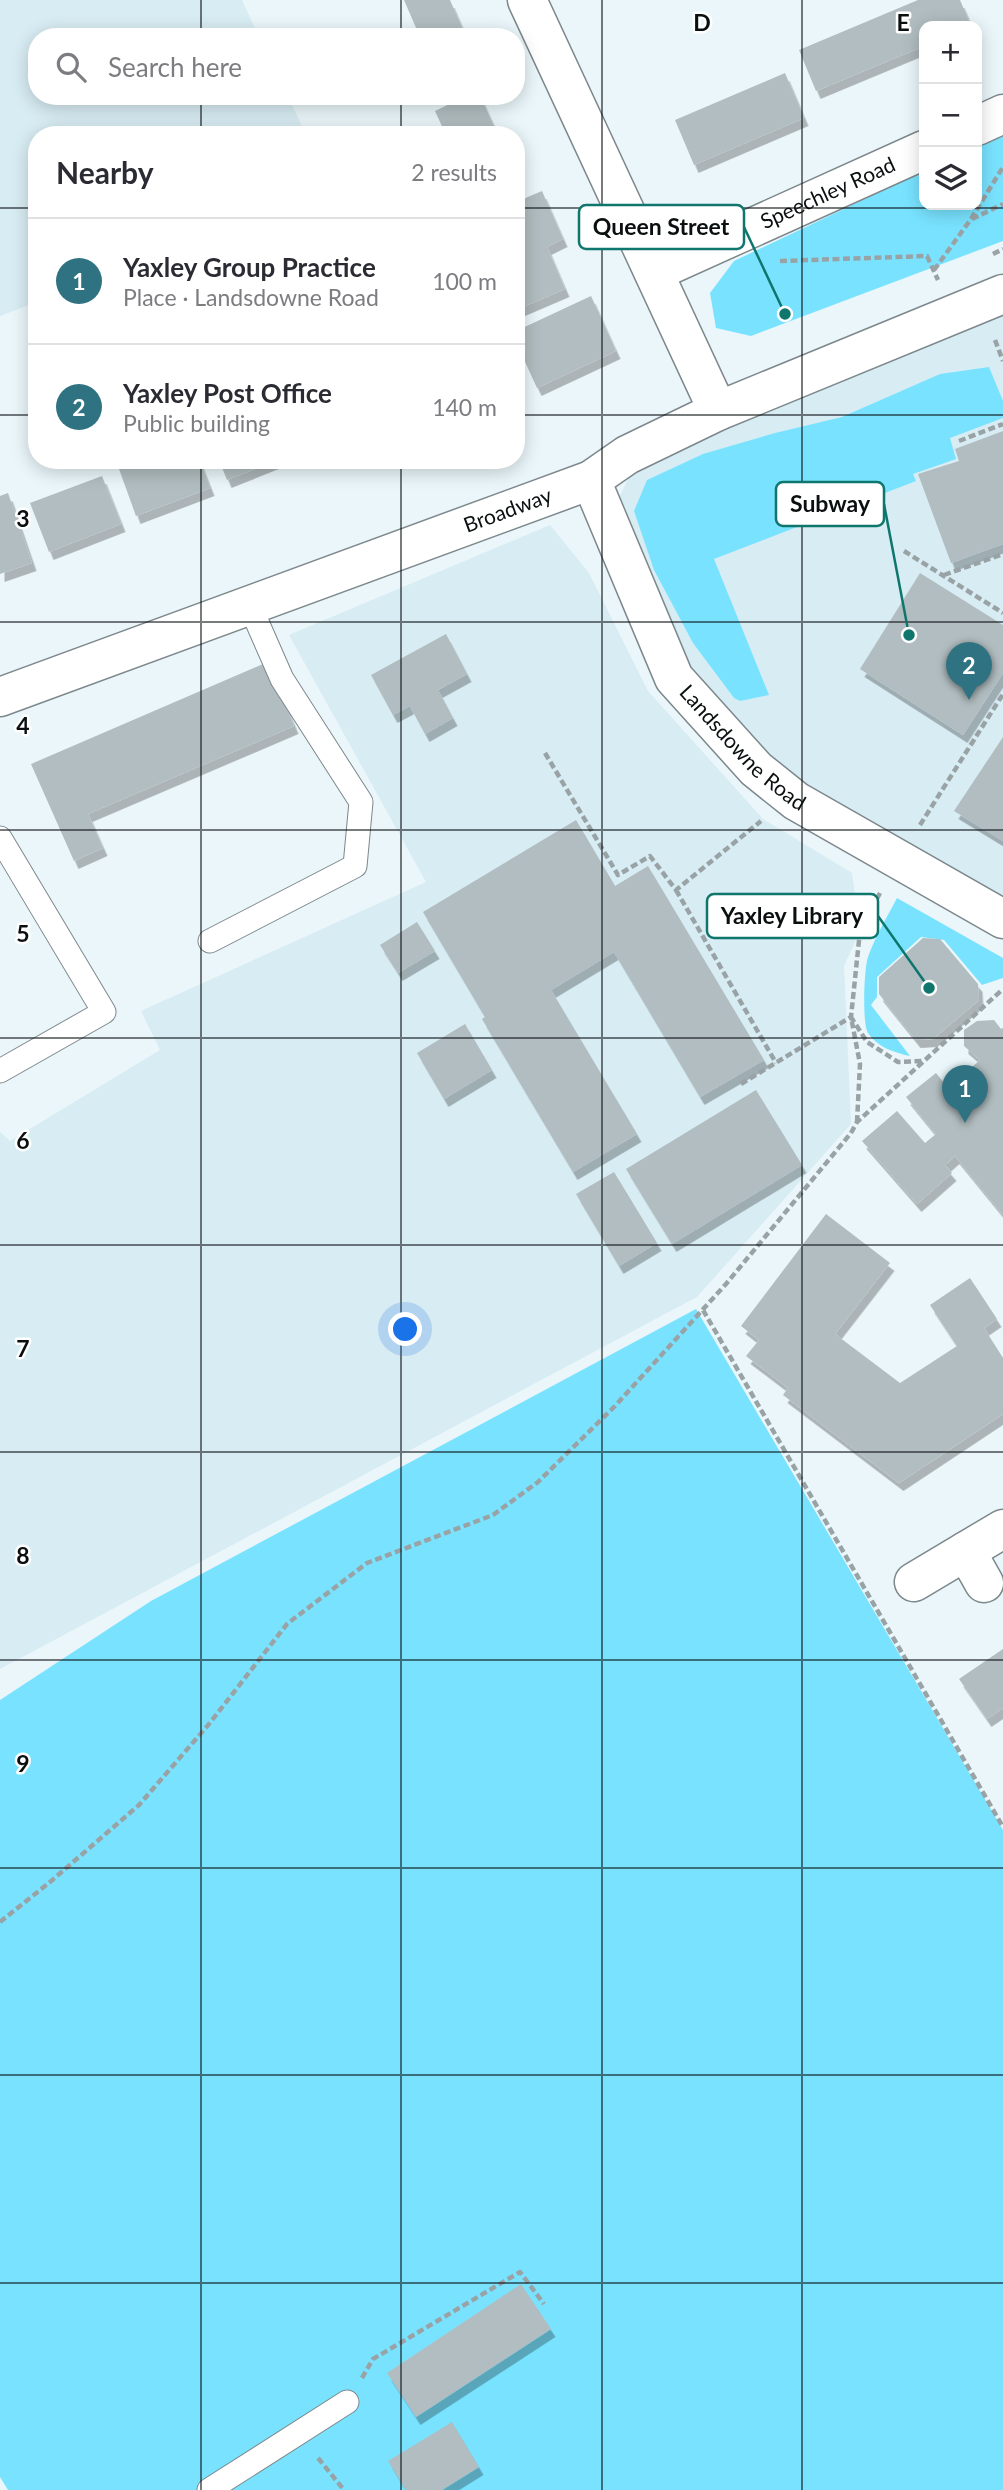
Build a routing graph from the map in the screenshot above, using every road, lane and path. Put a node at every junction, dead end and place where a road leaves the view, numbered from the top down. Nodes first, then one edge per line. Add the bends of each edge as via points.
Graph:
1 (527, 0) edge
2 (1003, 114) edge
3 (982, 124) edge
4 (919, 152) edge
5 (1003, 167) edge
6 (1003, 204) edge
7 (971, 219) junction
8 (770, 261) dead end
9 (934, 270) junction
10 (654, 271) junction
11 (1003, 294) edge
12 (954, 315) junction
13 (718, 411) junction
14 (1003, 424) edge
15 (959, 441) dead end
16 (591, 480) junction
17 (904, 551) dead end
18 (1003, 554) edge
19 (944, 576) junction
20 (250, 606) junction
21 (1003, 613) edge
22 (1003, 694) edge
23 (0, 698) edge
24 (545, 753) dead end
25 (796, 801) junction
26 (0, 838) edge
27 (898, 859) junction
28 (676, 890) junction
29 (1003, 919) edge
30 (210, 941) dead end
31 (1003, 989) edge
32 (851, 1017) junction
33 (924, 1061) junction
34 (776, 1063) junction
35 (0, 1071) edge
36 (741, 1084) dead end
37 (857, 1122) junction
38 (703, 1310) junction
39 (1003, 1529) edge
40 (914, 1582) dead end
41 (1003, 1828) edge
42 (0, 1922) edge
43 (544, 2304) dead end
44 (347, 2402) joint
45 (298, 2433) junction
46 (209, 2490) edge
47 (344, 2490) edge

1 - 10 street
2 - 3 street
4 - 10 street, Speechley Road
5 - 7 path
6 - 7 path
7 - 9 path
8 - 9 path via 927,256
9 - 12 path
10 - 13 street
11 - 12 street, Broadway
12 - 13 street, Broadway
13 - 16 street, Broadway via 627,454
14 - 15 path
16 - 20 street, Broadway
16 - 25 street, Landsdowne Road via 674,678 756,769
17 - 19 path
18 - 19 path
19 - 21 path
20 - 23 street, Broadway
20 - 30 lane via 282,679 361,802 355,866
22 - 27 path
24 - 28 path via 618,875 650,856
25 - 27 street, Landsdowne Road
25 - 28 path via 763,819
26 - 35 lane via 104,1012
27 - 29 street, Landsdowne Road
27 - 32 path via 860,931
28 - 34 path
31 - 33 path
32 - 33 path via 867,1042 898,1062
32 - 34 path
32 - 37 path via 860,1064
33 - 37 path
34 - 36 path
37 - 38 path
38 - 41 path
38 - 42 path via 538,1482 493,1515 367,1563 287,1624 139,1805
39 - 40 street via 975,1567
43 - 44 path via 520,2272 373,2359
44 - 45 lane
45 - 46 lane
45 - 47 path

